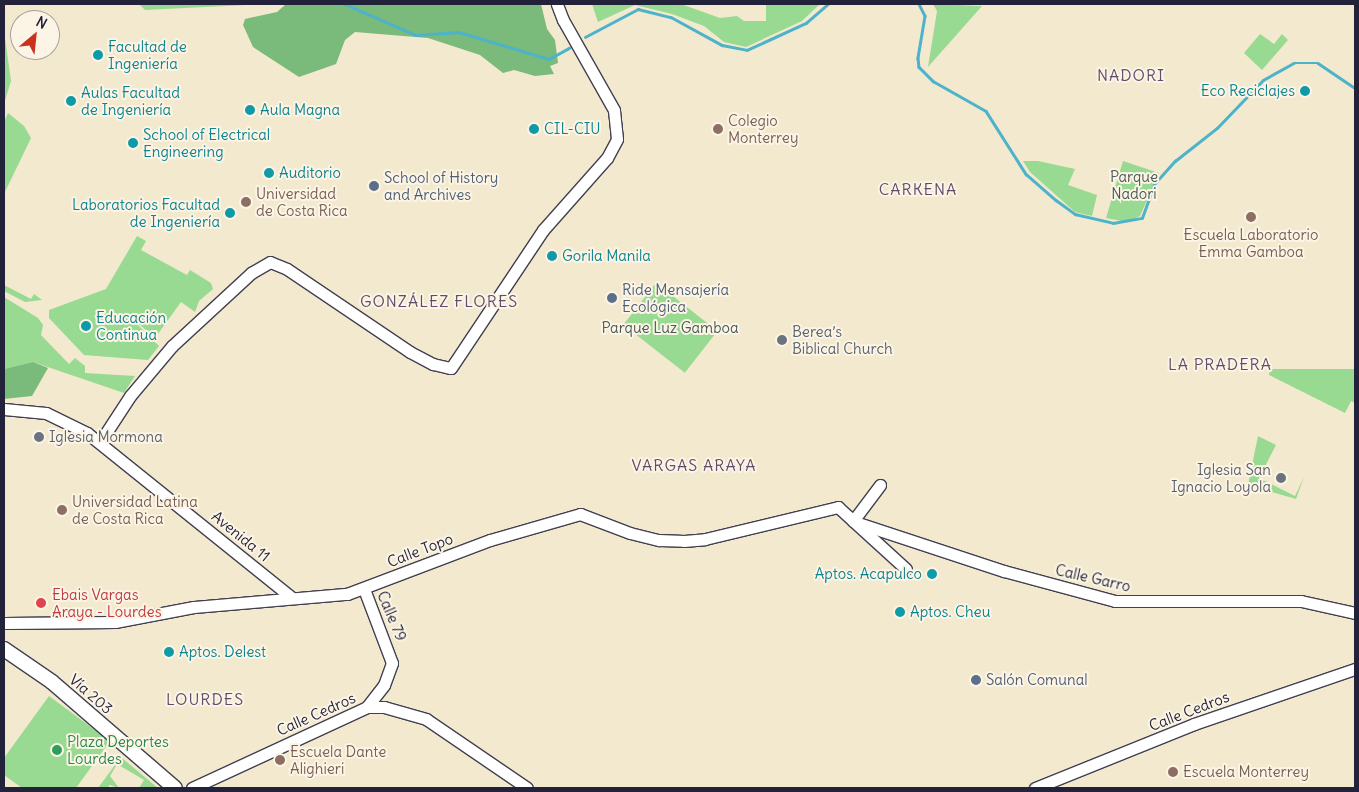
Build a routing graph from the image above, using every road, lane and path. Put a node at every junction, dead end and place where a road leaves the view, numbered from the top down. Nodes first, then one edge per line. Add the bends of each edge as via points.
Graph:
1 (557, 4) edge
2 (4, 409) edge
3 (100, 442) junction
4 (880, 485) dead end
5 (838, 507) joint
6 (853, 520) junction
7 (906, 569) dead end
8 (364, 589) junction
9 (292, 598) junction
10 (1355, 613) edge
11 (4, 623) edge
12 (4, 649) edge
13 (1355, 669) edge
14 (367, 707) junction
15 (175, 788) edge
16 (192, 788) edge
17 (528, 788) edge
18 (1036, 788) edge

1 - 3 street via 614,110 617,139 607,158 543,230 451,368 433,364 410,352 287,269 270,262 250,273 172,346 130,396
2 - 3 street, Avenida 11 via 46,413 76,425
3 - 9 street, Avenida 11
4 - 6 street
5 - 6 street, Calle Garro
5 - 8 street, Calle Topo via 705,540 684,541 659,540 630,533 580,514 490,540
6 - 7 street
6 - 10 street, Calle Garro via 895,538 1115,602 1301,602
8 - 9 street, Calle Topo
8 - 14 street, Calle 79 via 392,655 384,685
9 - 11 street, Calle Topo via 194,607 115,622
12 - 15 main road, Vía 203 via 52,682
13 - 18 street, Calle Cedros via 1194,724
14 - 16 street, Calle Cedros
14 - 17 street, Calle Cedros via 384,707 426,719

